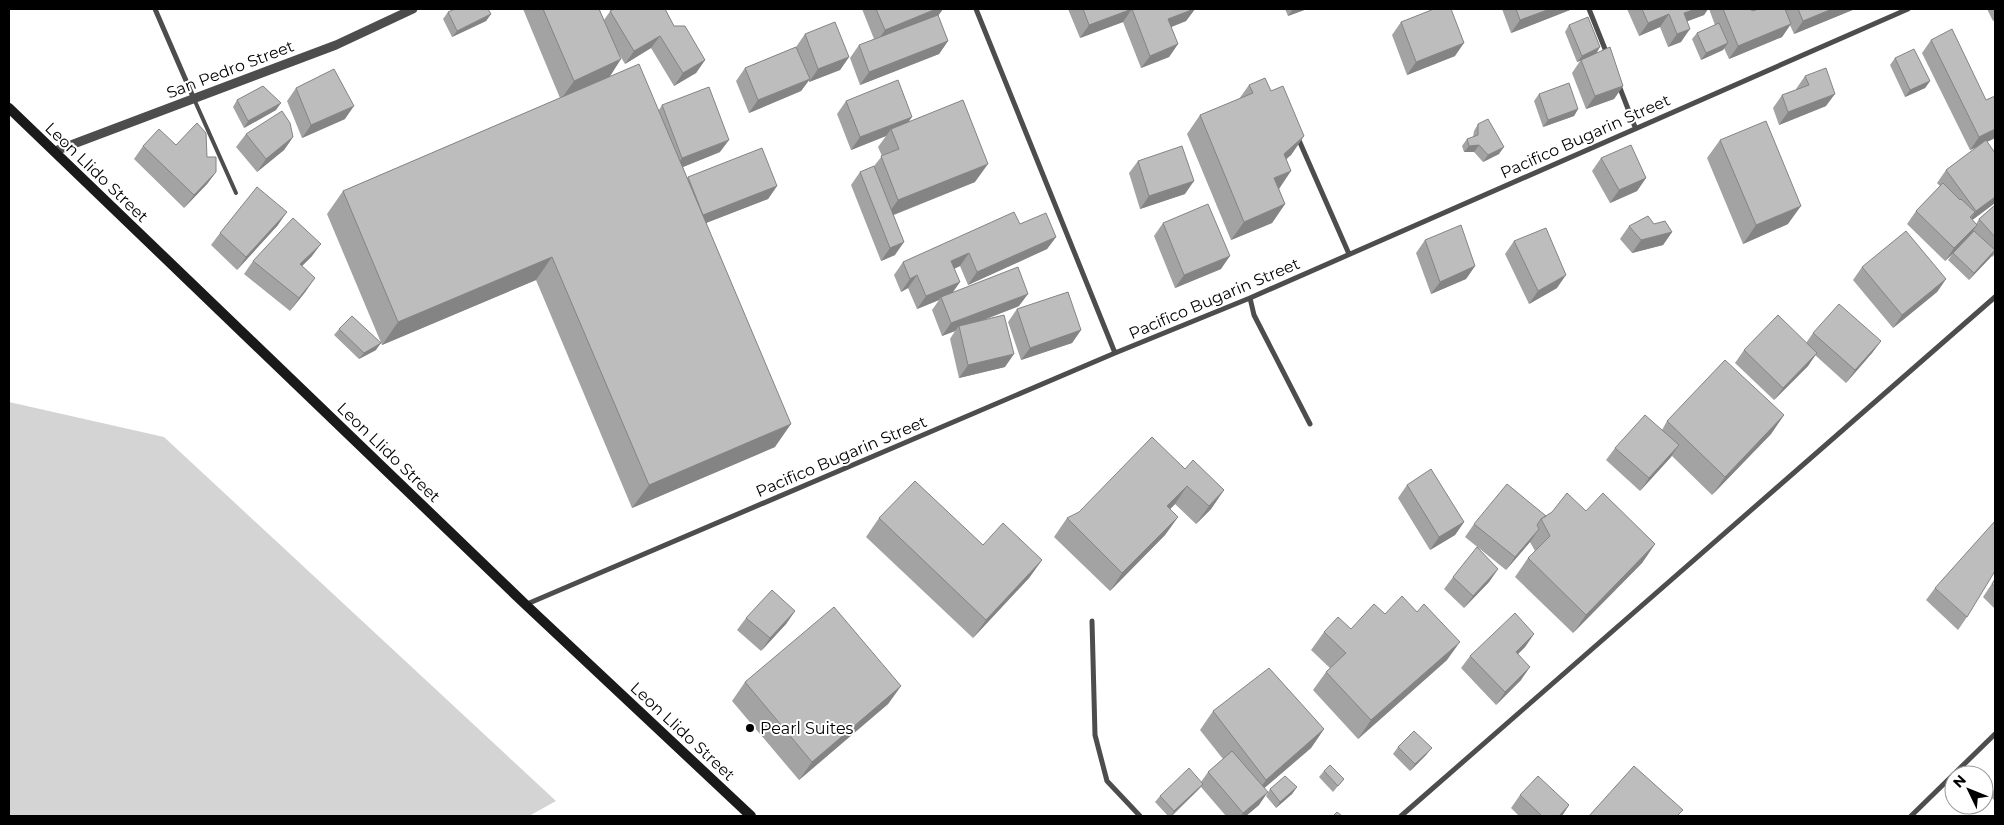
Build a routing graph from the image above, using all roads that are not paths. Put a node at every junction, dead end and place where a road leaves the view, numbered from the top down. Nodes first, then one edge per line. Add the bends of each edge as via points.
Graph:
1 (155, 9) edge
2 (413, 9) edge
3 (976, 9) edge
4 (1589, 9) edge
5 (1908, 9) edge
6 (1610, 63) edge
7 (1614, 72) edge
8 (194, 99) junction
9 (9, 108) edge
10 (1636, 127) junction
11 (1294, 129) edge
12 (55, 152) junction
13 (236, 193) dead end
14 (1349, 254) junction
15 (1995, 297) edge
16 (1250, 298) junction
17 (1115, 353) junction
18 (1310, 424) dead end
19 (526, 605) junction
20 (1092, 621) dead end
21 (1995, 734) edge
22 (750, 816) edge
23 (1140, 816) edge
24 (1401, 816) edge
25 (1911, 816) edge

1 - 8 street
2 - 8 street, San Pedro Street via 336,45
3 - 17 street
4 - 6 street
5 - 10 street, Pacifico Bugarin Street
7 - 10 street
8 - 12 street, San Pedro Street
8 - 13 lane
9 - 12 main road, Leon Llido Street
10 - 14 street, Pacifico Bugarin Street
11 - 14 street
12 - 19 main road, Leon Llido Street
14 - 16 street, Pacifico Bugarin Street
15 - 24 street
16 - 17 street, Pacifico Bugarin Street
16 - 18 street via 1254,315
17 - 19 street, Pacifico Bugarin Street
19 - 22 main road, Leon Llido Street
20 - 23 street via 1095,735 1107,781
21 - 25 street

